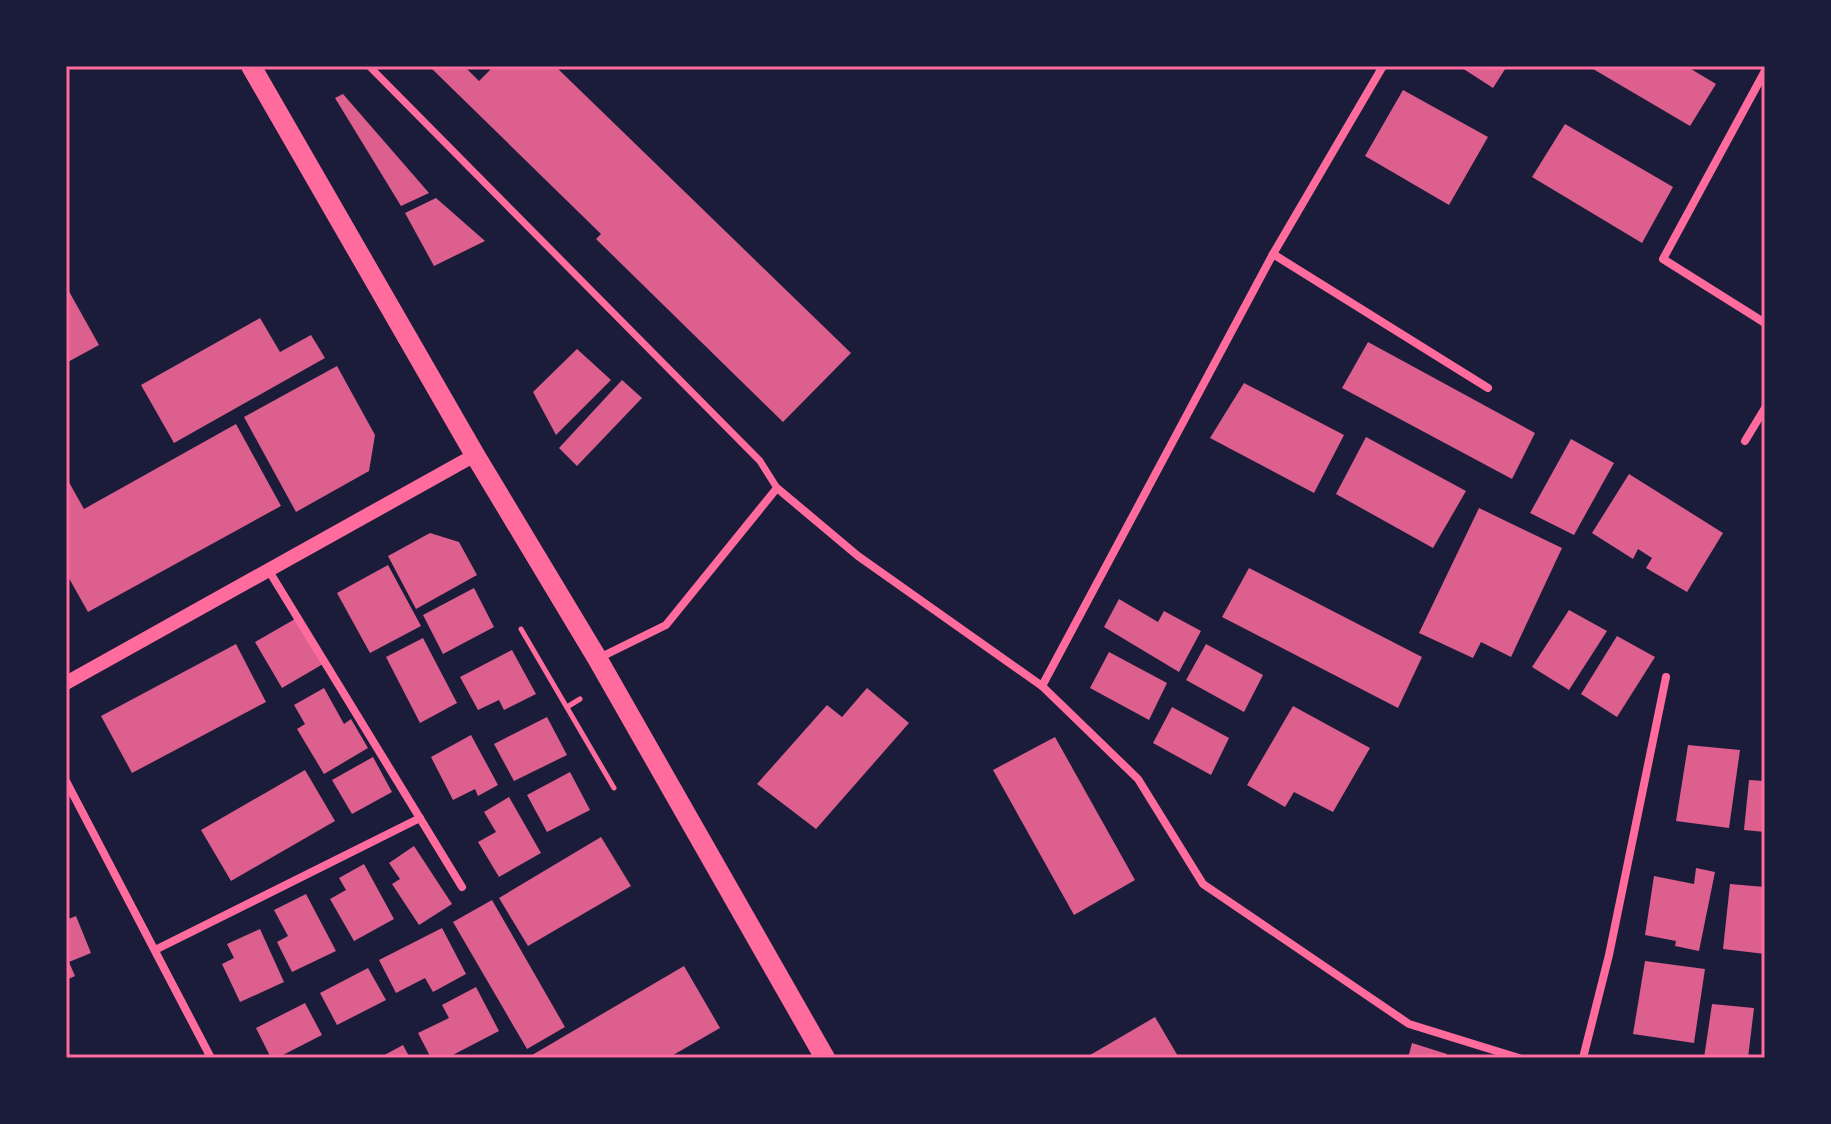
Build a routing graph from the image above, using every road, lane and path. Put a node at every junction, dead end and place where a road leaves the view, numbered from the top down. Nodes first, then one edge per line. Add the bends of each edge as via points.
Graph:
1 (251, 66) edge
2 (369, 66) edge
3 (1383, 66) edge
4 (1765, 71) edge
5 (1273, 254) junction
6 (1765, 323) edge
7 (1488, 388) dead end
8 (1765, 408) edge
9 (1745, 441) dead end
10 (475, 455) junction
11 (777, 488) junction
12 (269, 571) junction
13 (521, 629) dead end
14 (597, 658) junction
15 (1666, 677) dead end
16 (66, 683) edge
17 (1042, 686) junction
18 (66, 781) edge
19 (614, 788) dead end
20 (420, 818) junction
21 (462, 887) dead end
22 (155, 950) junction
23 (211, 1058) edge
24 (825, 1058) edge
25 (1519, 1058) edge
26 (1583, 1058) edge

1 - 10 main road
2 - 11 street via 760,461
3 - 5 street
4 - 6 street via 1663,259
5 - 7 street
5 - 17 street
8 - 9 street
10 - 12 street
10 - 14 main road
11 - 14 street via 666,625
11 - 17 street via 858,556
12 - 16 street
12 - 20 street
13 - 19 path
14 - 24 main road
15 - 26 street
17 - 25 street via 1138,779 1203,884 1409,1024
18 - 22 street
20 - 21 street
20 - 22 street
22 - 23 street

